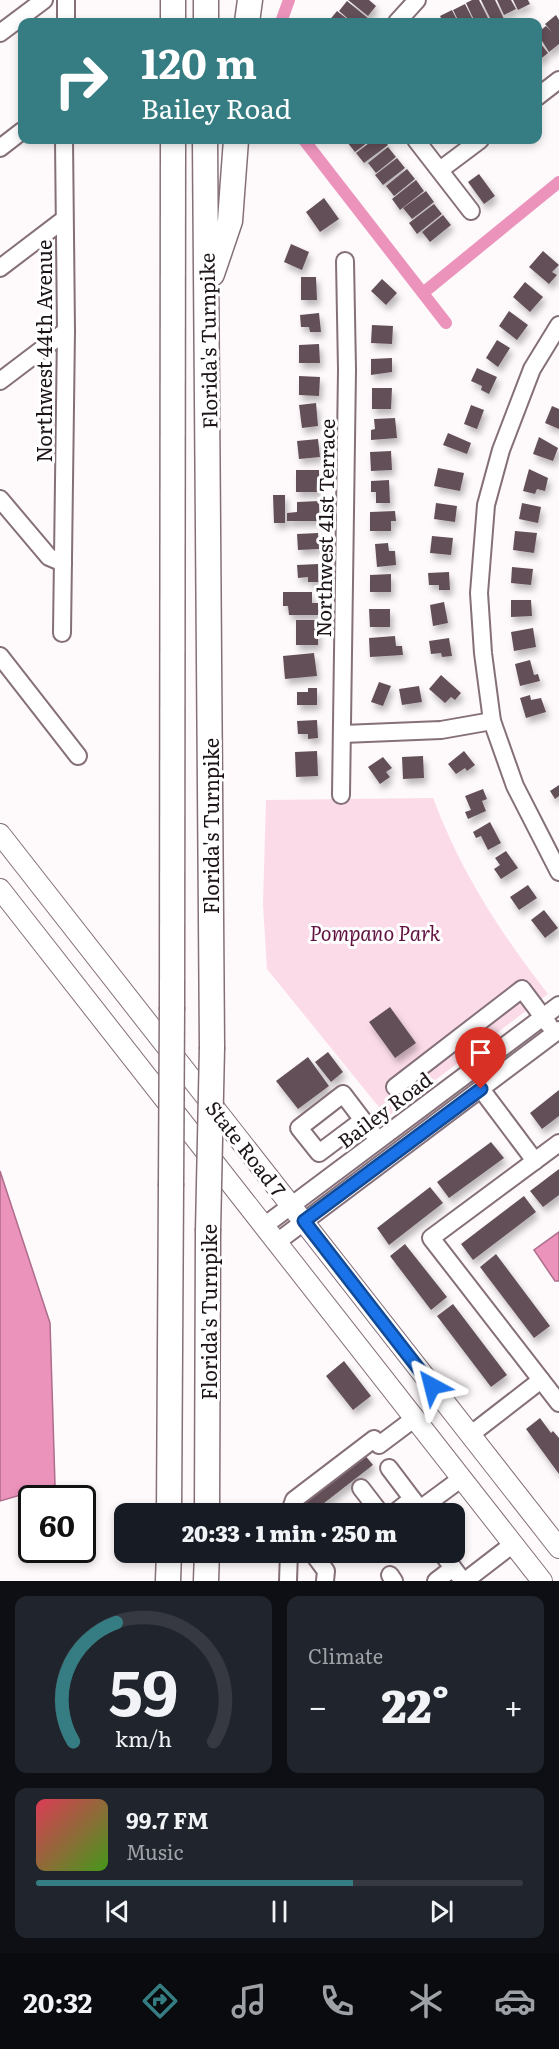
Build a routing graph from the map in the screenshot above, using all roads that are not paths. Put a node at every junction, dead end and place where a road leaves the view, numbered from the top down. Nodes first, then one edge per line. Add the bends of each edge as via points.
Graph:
1 (44, 0) edge
2 (66, 0) edge
3 (173, 0) edge
4 (206, 0) edge
5 (250, 0) edge
6 (417, 0) edge
7 (20, 18) edge
8 (66, 18) edge
9 (173, 18) edge
10 (206, 18) edge
11 (248, 18) edge
12 (400, 18) edge
13 (18, 20) edge
14 (0, 33) edge
15 (559, 80) edge
16 (542, 93) edge
17 (18, 134) edge
18 (64, 144) edge
19 (173, 144) edge
20 (205, 144) edge
21 (236, 144) edge
22 (419, 144) edge
23 (475, 144) edge
24 (0, 148) edge
25 (440, 170) junction
26 (471, 211) dead end
27 (63, 220) junction
28 (345, 261) dead end
29 (0, 268) edge
30 (207, 288) junction
31 (555, 330) edge
32 (66, 331) junction
33 (0, 381) edge
34 (0, 499) edge
35 (63, 563) junction
36 (62, 633) dead end
37 (0, 656) edge
38 (492, 721) junction
39 (342, 734) junction
40 (78, 756) dead end
41 (341, 795) dead end
42 (0, 834) edge
43 (559, 872) edge
44 (0, 889) edge
45 (559, 1005) edge
46 (543, 1017) junction
47 (557, 1032) edge
48 (395, 1087) dead end
49 (481, 1089) junction
50 (363, 1120) dead end
51 (378, 1140) junction
52 (559, 1143) edge
53 (535, 1161) junction
54 (291, 1205) junction
55 (304, 1221) junction
56 (264, 1226) junction
57 (277, 1242) junction
58 (541, 1380) junction
59 (559, 1403) edge
60 (415, 1418) junction
61 (470, 1435) junction
62 (389, 1468) dead end
63 (462, 1478) junction
64 (361, 1488) dead end
65 (169, 1503) edge
66 (207, 1503) edge
67 (293, 1503) edge
68 (369, 1503) edge
69 (415, 1503) edge
70 (424, 1503) edge
71 (513, 1544) junction
72 (559, 1548) edge
73 (169, 1563) edge
74 (207, 1563) edge
75 (289, 1563) edge
76 (320, 1563) edge
77 (449, 1563) edge
78 (460, 1577) edge
79 (168, 1581) edge
80 (206, 1581) edge
81 (288, 1581) edge
82 (325, 1581) edge
83 (436, 1581) edge
84 (542, 1581) edge

1 - 7 street
2 - 8 street
3 - 9 highway
4 - 10 highway
5 - 11 highway
6 - 12 street
13 - 14 street
15 - 16 street
17 - 24 street
18 - 27 street, Northwest 44th Avenue
19 - 65 highway, Florida's Turnpike, bridge
20 - 30 highway, Florida's Turnpike
21 - 30 highway via 230,221
22 - 25 street
23 - 25 street
25 - 26 street
27 - 29 street
27 - 32 street, Northwest 44th Avenue
28 - 39 street, Northwest 41st Terrace
30 - 66 highway, Florida's Turnpike, bridge via 212,1047
31 - 38 street via 532,369 501,450 486,505 479,593
32 - 33 street
32 - 35 street, Northwest 44th Avenue
34 - 35 street via 49,557
35 - 36 street, Northwest 44th Avenue
37 - 40 street
38 - 39 street via 441,730
38 - 43 street via 515,786
39 - 41 street, Northwest 41st Terrace
42 - 54 main road, State Road 7
44 - 56 main road, State Road 7
45 - 46 street, Bailey Road
46 - 47 street
46 - 48 street via 522,989
46 - 51 street, Bailey Road
47 - 49 street
49 - 53 street
49 - 55 street
50 - 51 street
51 - 54 street, Bailey Road
52 - 53 street
53 - 58 street via 431,1238
54 - 55 main road, State Road 7
54 - 56 street, Bailey Road
55 - 57 street
55 - 61 main road, State Road 7
56 - 57 main road, State Road 7
57 - 60 main road, State Road 7
58 - 59 street
58 - 61 street
60 - 63 main road, State Road 7
60 - 67 street via 379,1445 374,1439
61 - 72 main road, State Road 7
62 - 69 street
63 - 70 street
63 - 71 main road, State Road 7
64 - 68 street
71 - 78 street
71 - 84 main road, State Road 7
73 - 79 highway
74 - 80 highway
75 - 81 street
76 - 82 street via 326,1571
77 - 78 street
78 - 83 street

